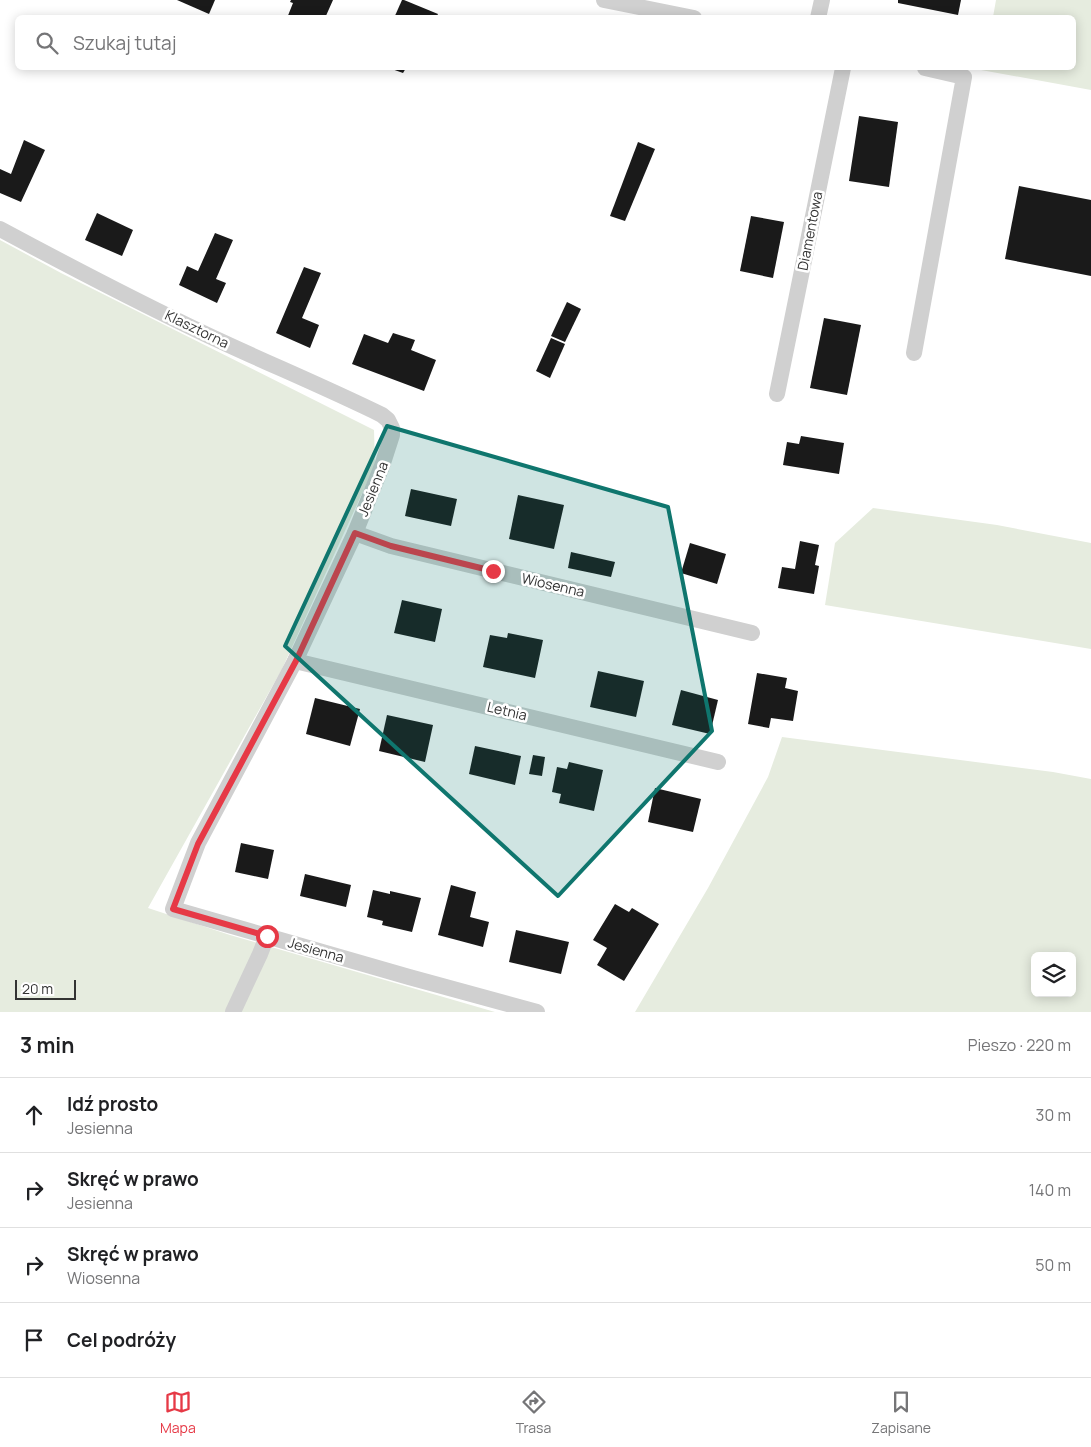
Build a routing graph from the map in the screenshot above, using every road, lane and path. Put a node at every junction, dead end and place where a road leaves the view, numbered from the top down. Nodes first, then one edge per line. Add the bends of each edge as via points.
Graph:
1 (604, 0) edge
2 (822, 0) edge
3 (679, 15) edge
4 (819, 15) edge
5 (843, 70) edge
6 (933, 70) edge
7 (0, 228) edge
8 (914, 353) dead end
9 (777, 394) dead end
10 (392, 428) joint
11 (355, 533) junction
12 (752, 633) dead end
13 (296, 661) junction
14 (718, 762) dead end
15 (267, 936) junction
16 (233, 1012) edge
17 (537, 1012) edge

1 - 3 street
2 - 4 street
5 - 9 street, Diamentowa
6 - 8 street via 964,77
7 - 10 street, Klasztorna via 202,332 382,414
10 - 11 street, Jesienna via 382,466
11 - 12 street, Wiosenna via 391,546
11 - 13 street, Jesienna
13 - 14 street, Letnia
13 - 15 street, Jesienna via 198,844 173,909
15 - 16 street
15 - 17 street, Jesienna

